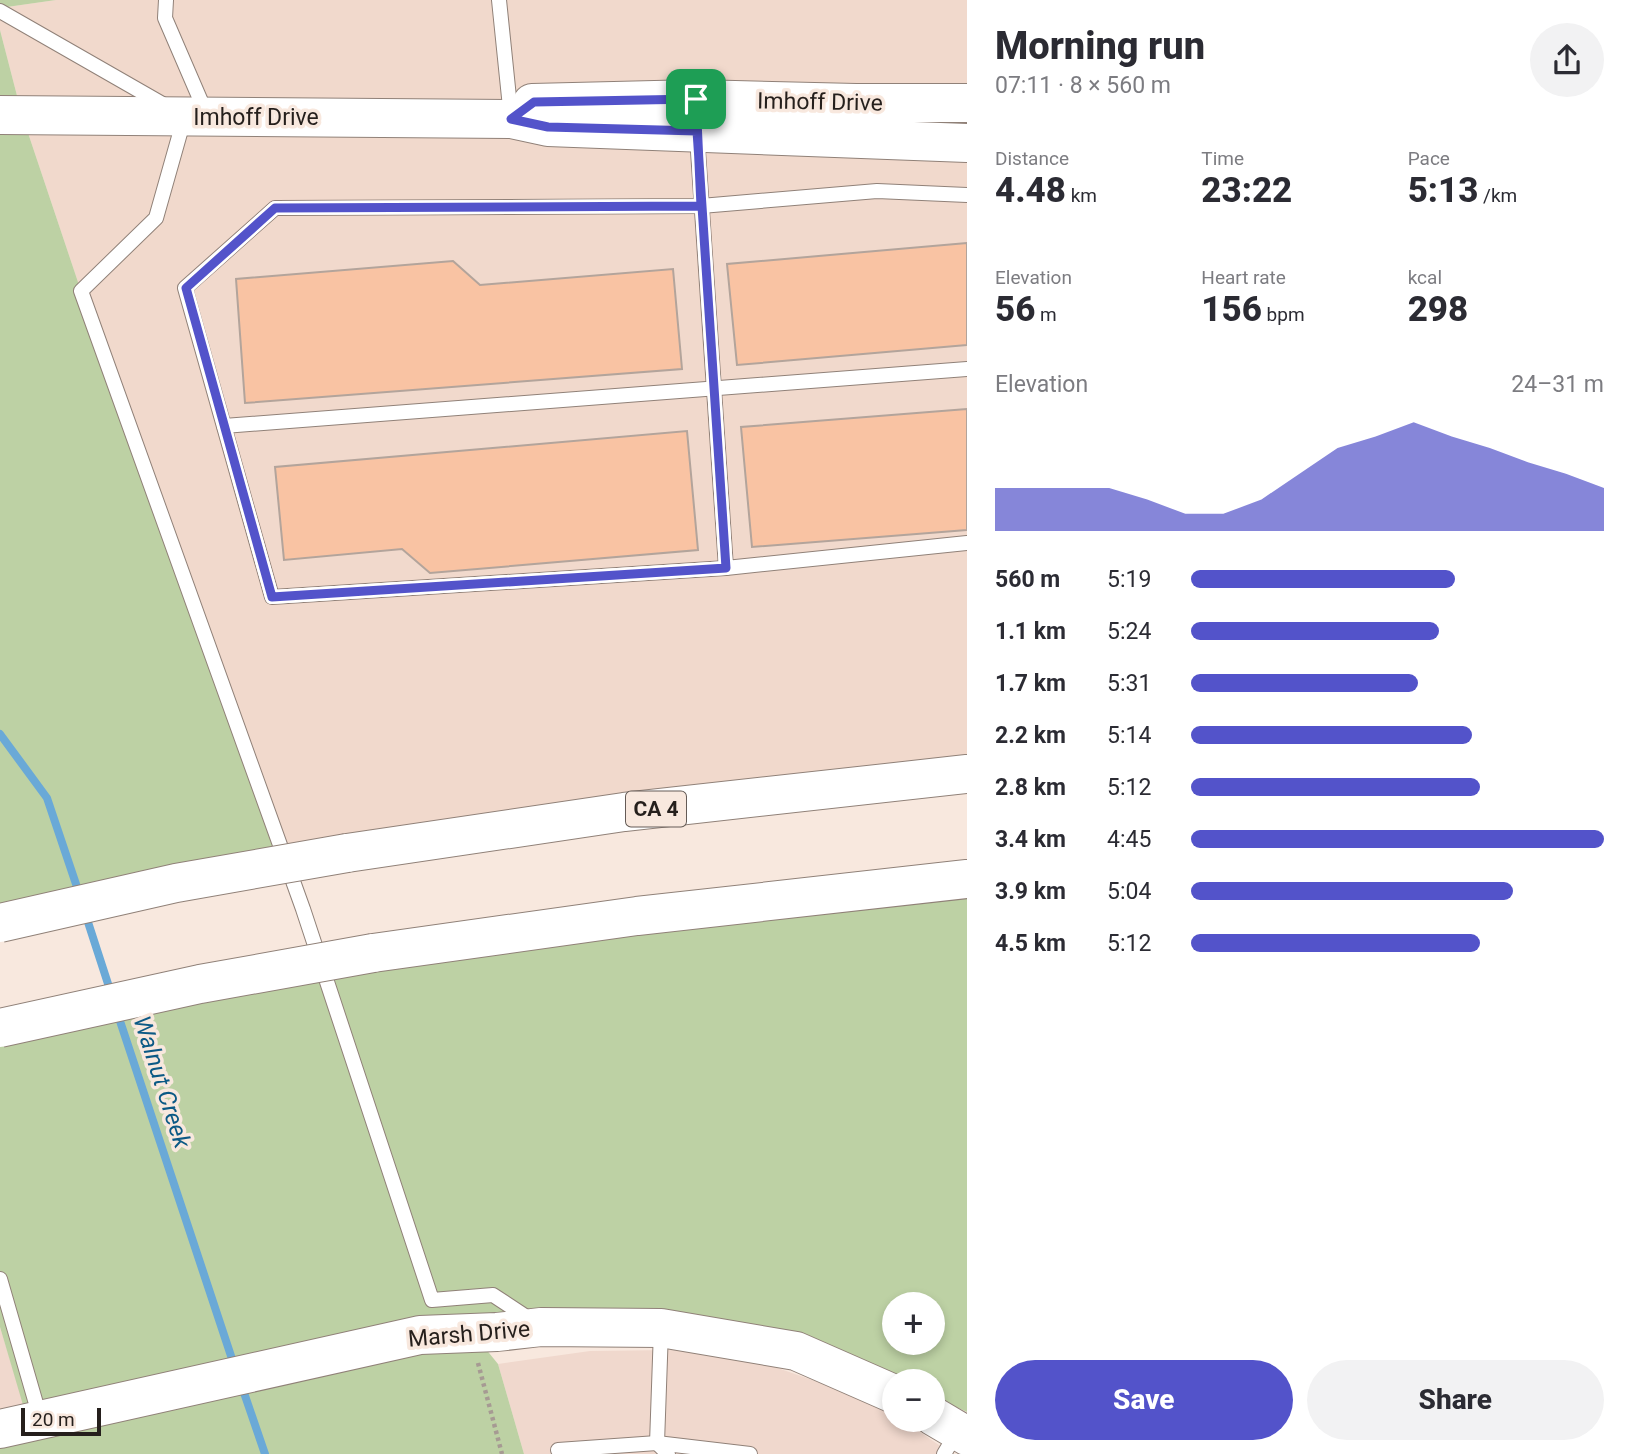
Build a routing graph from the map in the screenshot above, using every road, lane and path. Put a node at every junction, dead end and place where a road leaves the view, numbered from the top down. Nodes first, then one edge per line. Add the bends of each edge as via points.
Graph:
1 (166, 0) edge
2 (499, 0) edge
3 (0, 12) edge
4 (967, 103) edge
5 (11, 115) edge
6 (697, 115) junction
7 (196, 117) junction
8 (511, 119) junction
9 (967, 143) edge
10 (967, 195) edge
11 (701, 206) junction
12 (967, 369) edge
13 (714, 387) junction
14 (224, 426) junction
15 (967, 543) edge
16 (726, 568) junction
17 (967, 774) edge
18 (967, 878) edge
19 (0, 923) edge
20 (0, 1028) edge
21 (0, 1279) edge
22 (541, 1327) junction
23 (661, 1328) junction
24 (472, 1331) junction
25 (882, 1389) edge
26 (37, 1407) dead end
27 (0, 1429) edge
28 (657, 1443) junction
29 (558, 1450) dead end
30 (502, 1454) edge
31 (668, 1454) edge
32 (750, 1454) edge

1 - 7 lane via 166,18
2 - 8 lane
3 - 7 lane
4 - 6 main road, Imhoff Drive via 856,103
5 - 7 main road, Imhoff Drive
6 - 8 main road, Imhoff Drive via 534,102
6 - 9 main road, Imhoff Drive
6 - 11 lane
7 - 8 main road, Imhoff Drive
7 - 22 lane via 156,218 81,291 303,909 432,1300 493,1294
10 - 11 lane via 877,191
11 - 13 lane
11 - 14 lane via 275,208 186,288
12 - 13 lane
13 - 14 lane
13 - 16 lane
14 - 16 lane via 272,597
15 - 16 lane
17 - 19 main road, CA 4, bridge via 624,812 347,853 176,883
18 - 20 main road, bridge via 637,916 373,953 200,984
21 - 26 lane
22 - 23 main road, Marsh Drive
22 - 24 main road, Marsh Drive
23 - 25 main road, Marsh Drive via 796,1351
23 - 28 lane
24 - 27 main road, Marsh Drive via 420,1335
24 - 30 path
28 - 29 lane
28 - 31 lane
28 - 32 lane

